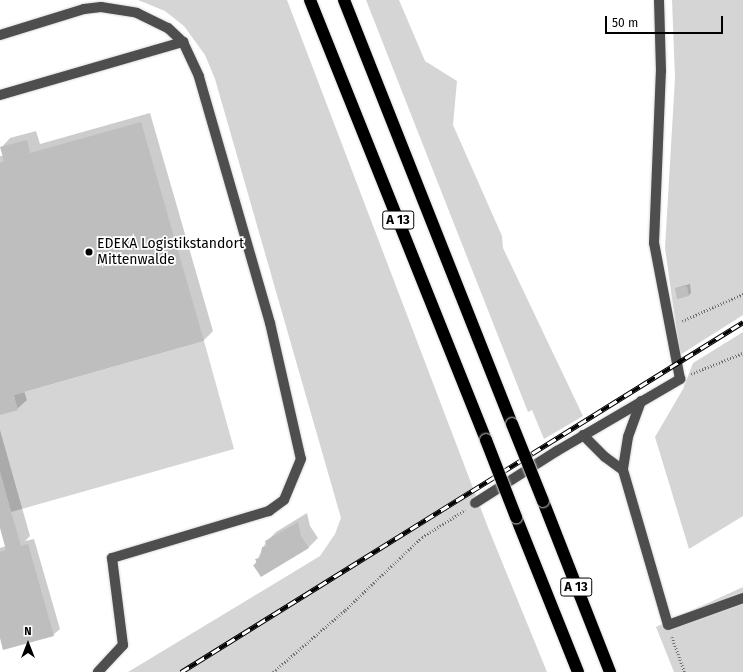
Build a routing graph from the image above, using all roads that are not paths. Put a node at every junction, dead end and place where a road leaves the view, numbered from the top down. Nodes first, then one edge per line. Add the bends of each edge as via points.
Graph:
1 (310, 0) edge
2 (344, 0) edge
3 (659, 0) edge
4 (0, 35) edge
5 (183, 42) junction
6 (0, 95) edge
7 (641, 401) junction
8 (583, 435) junction
9 (623, 470) junction
10 (475, 503) road end
11 (743, 598) edge
12 (98, 672) edge
13 (578, 672) edge
14 (610, 672) edge

1 - 13 highway, A 13, bridge
2 - 14 highway, A 13, bridge
3 - 7 lane via 661,71 654,243 668,327 680,379
4 - 5 lane via 84,9 101,7 137,13 168,28
5 - 6 lane
5 - 12 lane via 199,77 270,323 301,460 284,500 269,511 112,558 124,645
7 - 8 lane
7 - 9 lane via 628,438
8 - 9 lane
8 - 10 lane
9 - 11 lane via 668,625

